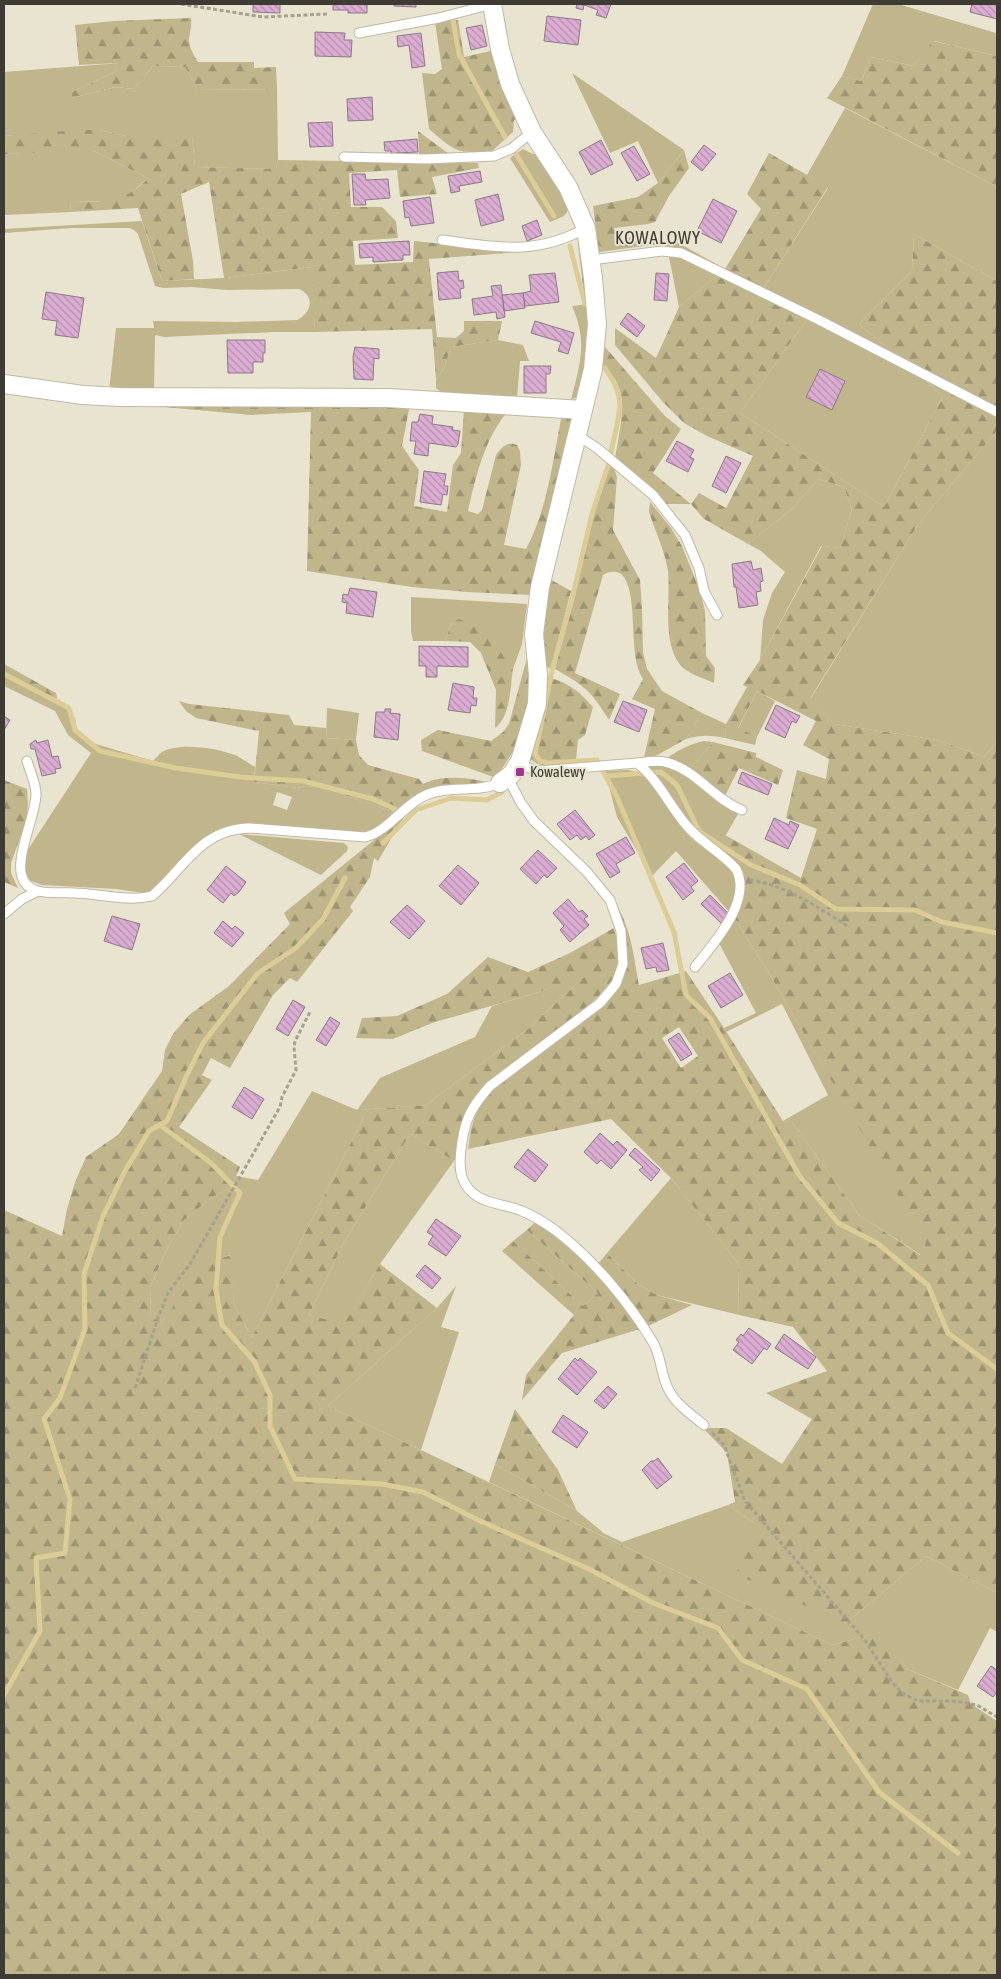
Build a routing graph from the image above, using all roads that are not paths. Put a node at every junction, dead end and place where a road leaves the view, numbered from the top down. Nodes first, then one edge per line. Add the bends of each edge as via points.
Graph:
1 (492, 4) edge
2 (359, 33) dead end
3 (532, 132) junction
4 (344, 157) dead end
5 (586, 228) junction
6 (442, 240) dead end
7 (590, 260) junction
8 (4, 384) edge
9 (583, 410) junction
10 (997, 412) edge
11 (577, 435) junction
12 (717, 615) dead end
13 (27, 761) dead end
14 (637, 763) junction
15 (508, 775) junction
16 (742, 810) dead end
17 (38, 891) junction
18 (4, 914) edge
19 (695, 967) dead end
20 (704, 1425) road end

1 - 2 lane
1 - 3 street via 510,84
3 - 4 lane via 511,149 494,156 427,159
3 - 5 street via 568,188
5 - 6 lane via 568,238 523,248
5 - 7 street
7 - 9 street via 597,333 593,369
7 - 10 lane via 662,251 681,253
8 - 9 street via 120,397 388,398
9 - 11 street
11 - 12 lane via 652,495 685,535 699,568 704,591
11 - 15 street via 540,587 534,634 537,704 527,742
13 - 17 lane via 35,785 36,802 16,862 19,878
14 - 15 lane
14 - 16 lane via 663,761 677,766
14 - 19 lane via 645,769 687,826 738,872 739,890 730,921
15 - 17 lane via 484,787 426,795 410,804 380,830 365,837 250,828 224,832 194,851 152,896
15 - 20 lane via 534,821 587,872 610,900 621,931 623,964 616,984 600,1003 490,1086 479,1099 470,1112 466,1127 461,1150 462,1176 478,1197 536,1218 579,1250 617,1291 654,1345 676,1402
17 - 18 lane

